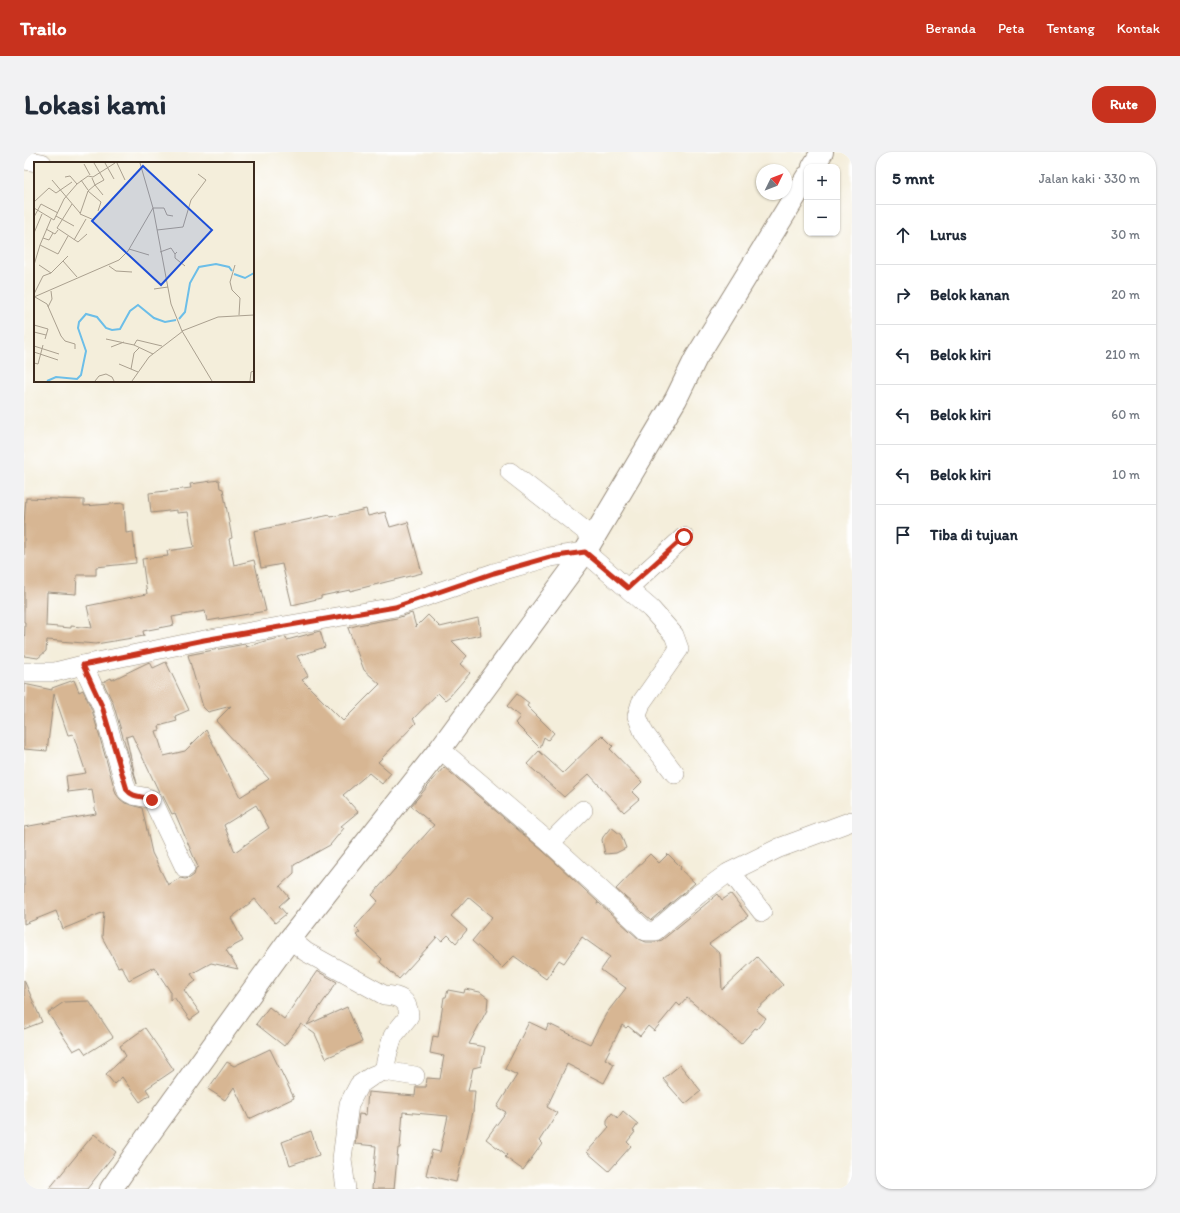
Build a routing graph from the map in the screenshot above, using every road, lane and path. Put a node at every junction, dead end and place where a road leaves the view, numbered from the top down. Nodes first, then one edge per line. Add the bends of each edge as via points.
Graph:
1 (822, 152) edge
2 (24, 160) edge
3 (36, 162) edge
4 (815, 164) edge
5 (804, 182) edge
6 (510, 472) dead end
7 (684, 537) dead end
8 (589, 544) junction
9 (628, 588) junction
10 (83, 665) junction
11 (24, 672) edge
12 (440, 749) junction
13 (675, 774) dead end
14 (583, 810) dead end
15 (852, 821) edge
16 (550, 843) junction
17 (186, 868) dead end
18 (731, 872) junction
19 (762, 912) dead end
20 (290, 939) junction
21 (384, 1071) junction
22 (415, 1076) dead end
23 (111, 1189) edge
24 (346, 1189) edge

1 - 4 highway
2 - 3 street
5 - 8 highway via 696,358 676,399
6 - 8 street
7 - 9 street
8 - 9 street
8 - 10 street via 395,607 204,640
8 - 12 highway
9 - 13 street via 674,635 679,649 641,703 637,716 644,733
10 - 11 street via 55,672
10 - 17 street via 102,706 127,790 132,795 153,801
12 - 16 street
12 - 20 highway
14 - 16 street
15 - 18 street via 779,848
16 - 18 street via 646,931 656,930 699,894
18 - 19 street
20 - 21 street via 306,952 384,994 402,999 408,1006 409,1016 393,1036
20 - 23 highway
21 - 22 street
21 - 24 street via 359,1086 349,1104 342,1159

